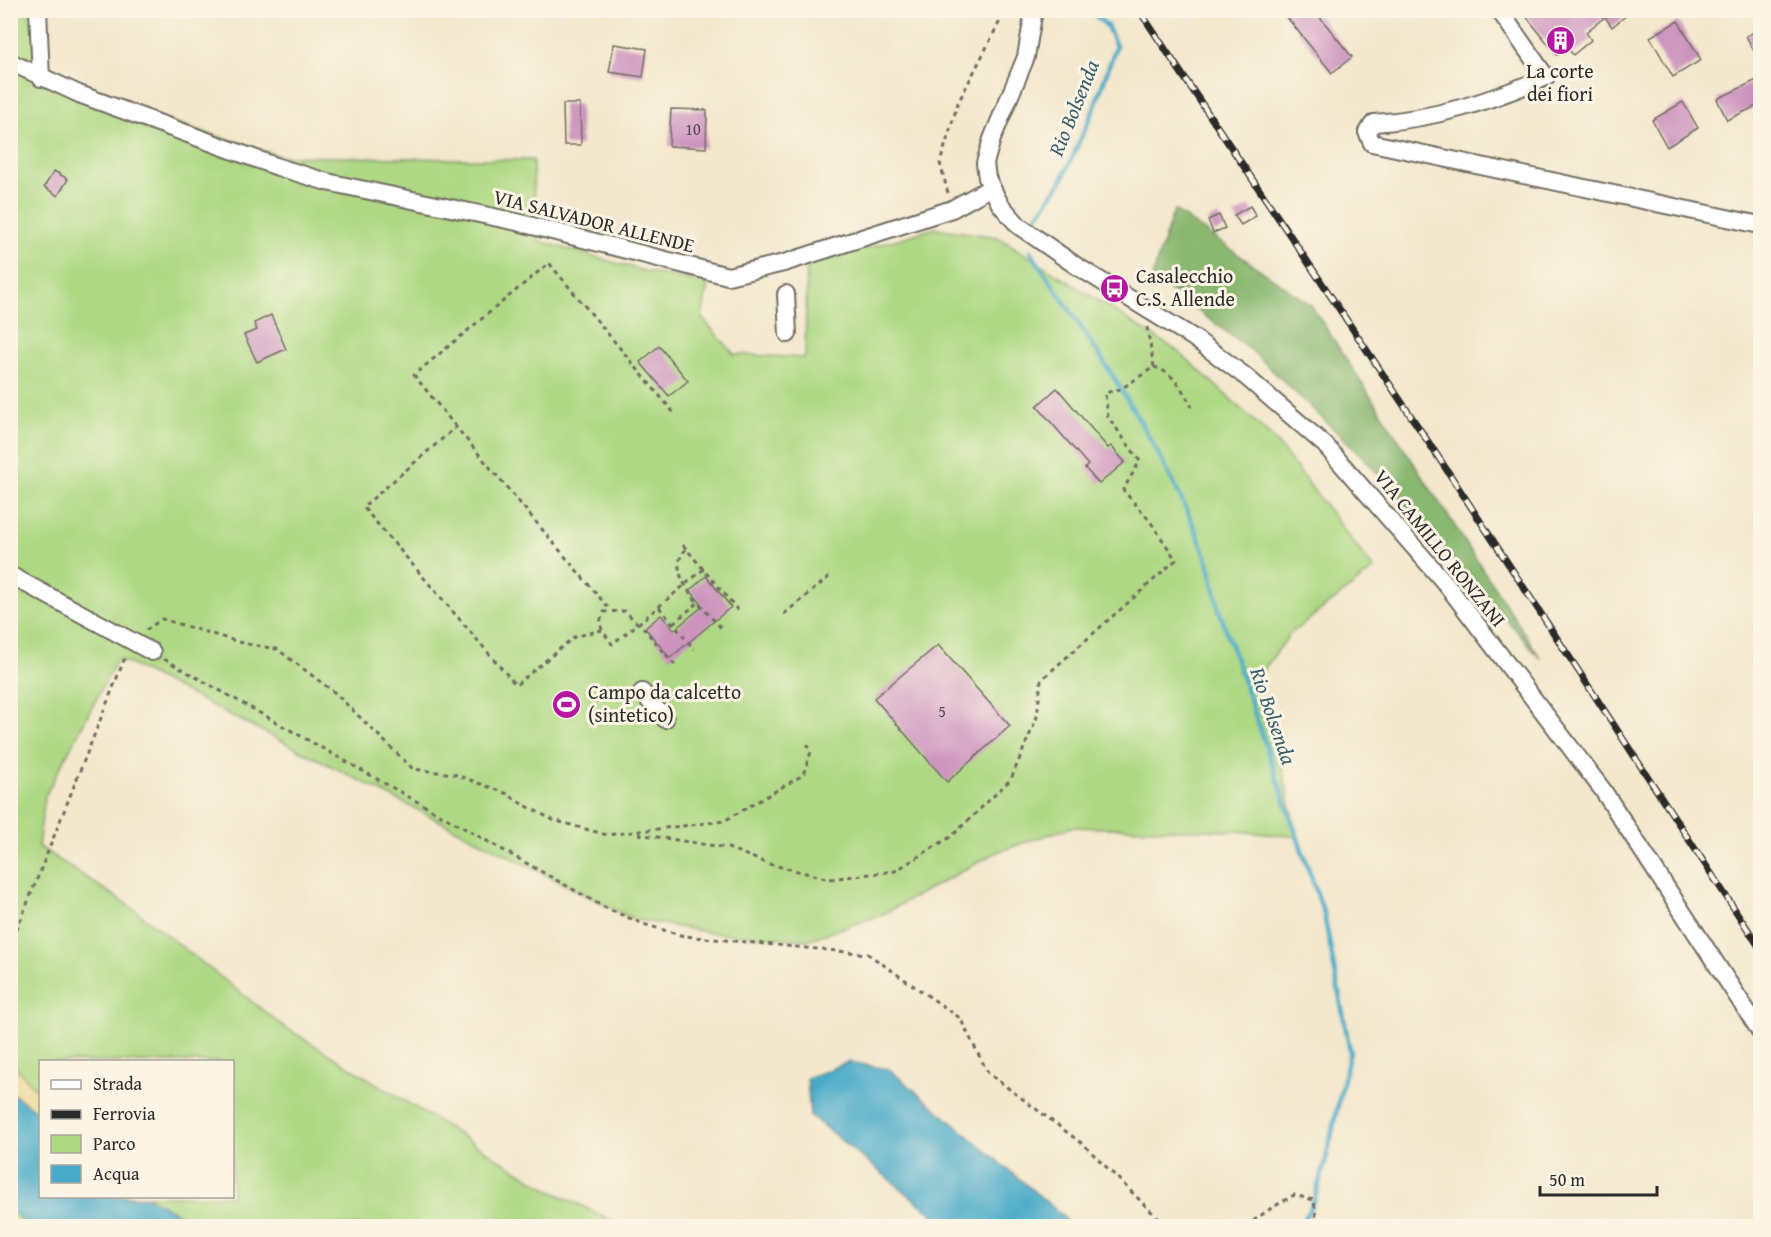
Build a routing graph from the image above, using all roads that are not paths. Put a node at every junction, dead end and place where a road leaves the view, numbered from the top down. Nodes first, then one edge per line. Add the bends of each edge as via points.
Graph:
1 (38, 10) edge
2 (1034, 10) edge
3 (1498, 10) edge
4 (10, 62) edge
5 (41, 78) junction
6 (990, 188) junction
7 (1761, 225) edge
8 (786, 294) dead end
9 (788, 334) dead end
10 (10, 575) edge
11 (152, 652) road end
12 (642, 692) dead end
13 (665, 719) dead end
14 (1761, 1031) edge

1 - 5 street
2 - 6 street via 1026,57 985,163
3 - 7 street via 1546,77 1468,108 1374,123 1367,132 1372,143
4 - 5 street, VIA SALVADOR ALLENDE
5 - 6 street, VIA SALVADOR ALLENDE via 327,182 517,222 728,276 784,263 952,209
6 - 14 street, VIA CAMILLO RONZANI via 1019,226 1194,338 1325,445 1446,584 1602,789
8 - 9 street
10 - 11 street
12 - 13 street

